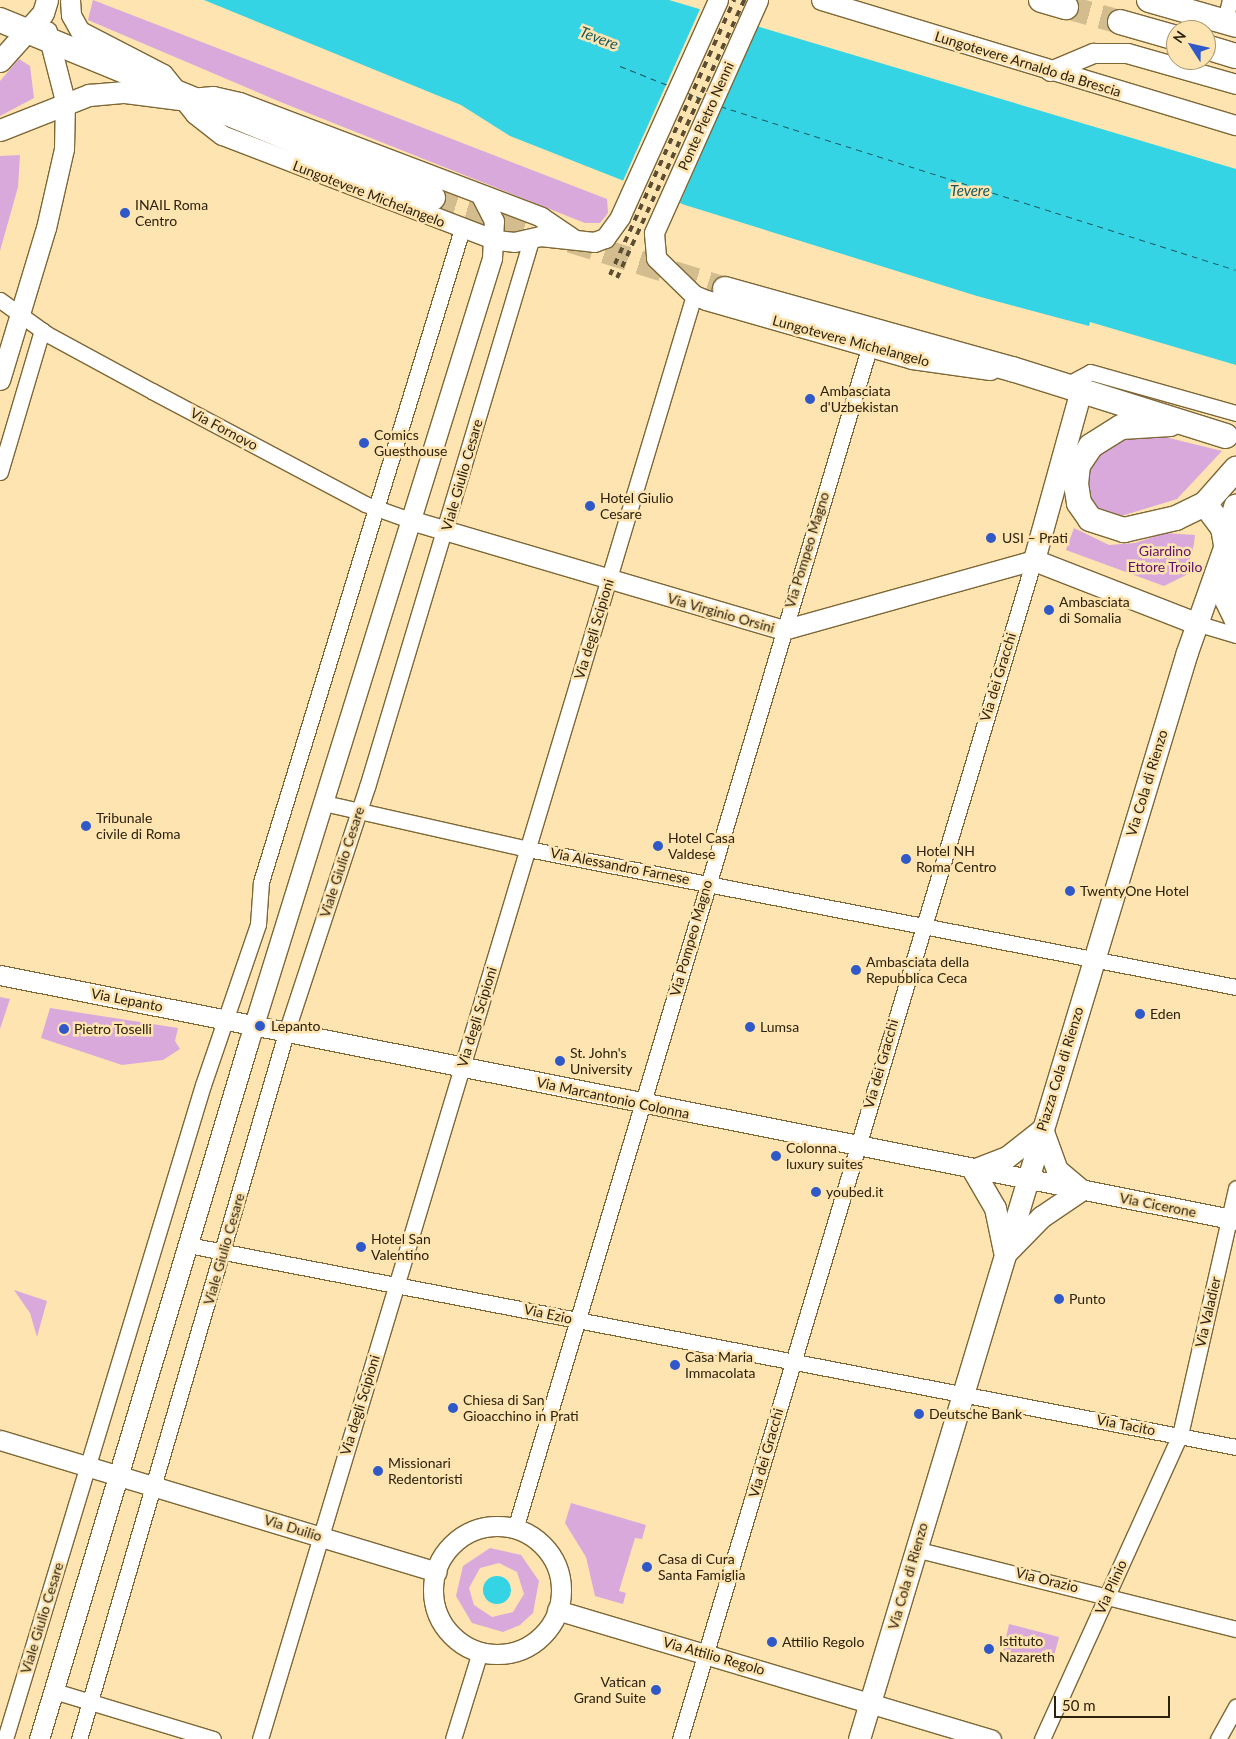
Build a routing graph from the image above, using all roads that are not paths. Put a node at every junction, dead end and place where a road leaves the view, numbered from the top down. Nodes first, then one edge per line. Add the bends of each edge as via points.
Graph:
1 (70, 0) edge
2 (718, 0) edge
3 (758, 0) edge
4 (822, 0) edge
5 (1041, 0) edge
6 (1149, 0) edge
7 (45, 6) edge
8 (1066, 7) tunnel mouth
9 (1230, 15) edge
10 (0, 20) edge
11 (1120, 22) tunnel mouth
12 (1166, 35) edge
13 (40, 39) junction
14 (1216, 50) edge
15 (1236, 56) edge
16 (0, 61) edge
17 (1050, 71) junction
18 (1236, 84) edge
19 (184, 99) junction
20 (65, 101) junction
21 (1236, 125) edge
22 (0, 130) edge
23 (481, 195) junction
24 (432, 198) tunnel mouth
25 (462, 229) junction
26 (532, 237) junction
27 (572, 238) junction
28 (496, 240) junction
29 (725, 289) tunnel mouth
30 (694, 295) junction
31 (0, 300) edge
32 (19, 314) junction
33 (42, 330) junction
34 (869, 348) junction
35 (1012, 369) junction
36 (0, 380) edge
37 (1073, 387) junction
38 (1236, 413) edge
39 (1188, 424) junction
40 (1226, 436) dead end
41 (1236, 469) edge
42 (0, 472) edge
43 (1204, 504) junction
44 (1236, 506) edge
45 (376, 509) junction
46 (410, 520) junction
47 (446, 532) junction
48 (1226, 542) junction
49 (1034, 560) junction
50 (609, 580) junction
51 (1212, 580) junction
52 (1236, 602) edge
53 (1196, 623) junction
54 (1236, 629) edge
55 (782, 630) junction
56 (1236, 635) edge
57 (324, 803) junction
58 (359, 812) junction
59 (528, 849) junction
60 (708, 882) junction
61 (921, 926) junction
62 (1096, 951) junction
63 (0, 975) edge
64 (1236, 987) edge
65 (226, 1020) junction
66 (254, 1026) junction
67 (286, 1033) junction
68 (462, 1067) junction
69 (643, 1104) junction
70 (1042, 1129) junction
71 (857, 1147) junction
72 (973, 1170) junction
73 (1027, 1179) junction
74 (1236, 1188) edge
75 (1081, 1190) junction
76 (1233, 1219) edge
77 (188, 1245) junction
78 (224, 1251) junction
79 (1005, 1256) junction
80 (397, 1283) junction
81 (578, 1321) junction
82 (791, 1363) junction
83 (960, 1403) junction
84 (1180, 1435) junction
85 (0, 1440) edge
86 (1236, 1446) edge
87 (86, 1467) junction
88 (118, 1477) junction
89 (150, 1486) junction
90 (515, 1529) junction
91 (321, 1537) junction
92 (915, 1549) junction
93 (436, 1572) junction
94 (1107, 1595) junction
95 (557, 1610) junction
96 (1236, 1629) edge
97 (480, 1652) junction
98 (707, 1654) junction
99 (54, 1690) junction
100 (90, 1702) junction
101 (870, 1703) junction
102 (1236, 1707) edge
103 (5, 1739) edge
104 (39, 1739) edge
105 (79, 1739) edge
106 (213, 1739) edge
107 (260, 1739) edge
108 (453, 1739) edge
109 (680, 1739) edge
110 (859, 1739) edge
111 (990, 1739) edge
112 (1042, 1739) edge
113 (1218, 1739) edge

1 - 19 street, Lungotevere Michelangelo via 73,21 91,39 158,70
2 - 27 street, Lungotevere Michelangelo via 620,217 601,241
3 - 30 street, Ponte Pietro Nenni via 654,232 656,258
4 - 17 street, Lungotevere Arnaldo da Brescia
5 - 8 main road
6 - 9 main road
7 - 13 main road
10 - 13 main road, Lungotevere Michelangelo
11 - 12 main road
13 - 16 main road
13 - 19 main road, Lungotevere Michelangelo
13 - 20 street
14 - 15 main road
17 - 18 street via 1093,53 1127,53
17 - 21 street, Lungotevere Arnaldo da Brescia
19 - 20 main road via 125,92
19 - 23 street, Lungotevere Michelangelo via 230,99
19 - 24 main road, Lungotevere Michelangelo
19 - 25 street, Lungotevere Michelangelo via 204,123 222,135
20 - 22 main road
20 - 32 street via 58,183
23 - 27 street, Lungotevere Michelangelo via 550,221
23 - 28 street via 491,210
25 - 28 street, Lungotevere Michelangelo
25 - 45 street, Viale Giulio Cesare
26 - 27 street, Lungotevere Michelangelo
26 - 28 street, Lungotevere Michelangelo via 514,242
26 - 47 street, Viale Giulio Cesare
28 - 46 street
29 - 35 main road, Lungotevere Michelangelo
30 - 34 street, Lungotevere Michelangelo
30 - 50 street, Via degli Scipioni
31 - 32 street, Via Fornovo
32 - 33 street, Via Fornovo
32 - 36 street
33 - 42 street
33 - 45 street, Via Fornovo
34 - 35 street, Lungotevere Michelangelo via 939,365
34 - 55 street, Via Pompeo Magno
35 - 37 main road, Lungotevere Michelangelo
37 - 38 street via 1090,372
37 - 39 main road, Lungotevere Michelangelo
37 - 49 main road, Via dei Gracchi
39 - 40 main road, Lungotevere Michelangelo
39 - 43 main road via 1129,426 1109,432 1081,460 1076,495 1090,519 1115,530 1176,518
41 - 43 main road
43 - 48 main road via 1219,519
44 - 48 main road
45 - 46 street, Via Fornovo
45 - 65 street, Viale Giulio Cesare via 261,882 258,924
46 - 47 street, Via Virginio Orsini
46 - 57 street
47 - 50 street, Via Virginio Orsini
47 - 58 street, Viale Giulio Cesare
48 - 51 main road, Via Cola di Rienzo
48 - 52 main road
49 - 53 main road
49 - 55 street, Via Virginio Orsini
49 - 61 street, Via dei Gracchi
50 - 55 street, Via Virginio Orsini
50 - 59 street, Via degli Scipioni
51 - 53 main road, Via Cola di Rienzo
51 - 54 street
53 - 56 street
53 - 62 main road, Via Cola di Rienzo
55 - 60 street, Via Pompeo Magno
57 - 58 street, Via Alessandro Farnese
57 - 66 street
58 - 59 street, Via Alessandro Farnese
58 - 67 street, Viale Giulio Cesare
59 - 60 street, Via Alessandro Farnese
59 - 68 street, Via degli Scipioni
60 - 61 street, Via Alessandro Farnese
60 - 69 street, Via Pompeo Magno
61 - 62 street, Via Alessandro Farnese via 1034,948
61 - 71 street, Via dei Gracchi
62 - 64 street via 1152,971
62 - 70 main road, Piazza Cola di Rienzo
63 - 65 street, Via Lepanto
65 - 66 street, Via Lepanto
65 - 87 street, Viale Giulio Cesare
66 - 67 street, Via Marcantonio Colonna
66 - 77 street
67 - 68 street, Via Marcantonio Colonna
67 - 78 street, Viale Giulio Cesare
68 - 69 street, Via Marcantonio Colonna
68 - 80 street, Via degli Scipioni
69 - 71 street, Via Marcantonio Colonna
69 - 81 street, Via Pompeo Magno
70 - 72 main road via 1008,1157
70 - 73 main road, Piazza Cola di Rienzo
70 - 75 main road via 1056,1170
71 - 72 street, Via Marcantonio Colonna
71 - 82 street, Via dei Gracchi
72 - 73 street
72 - 79 main road via 995,1208
73 - 75 street
73 - 79 main road, Piazza Cola di Rienzo
74 - 76 street, Via Valadier
75 - 76 street, Via Cicerone
75 - 79 main road via 1041,1217
76 - 84 street, Via Valadier
77 - 78 street, Via Ezio
77 - 88 street
78 - 80 street, Via Ezio
78 - 89 street, Viale Giulio Cesare
79 - 83 main road, Piazza Cola di Rienzo
80 - 81 street, Via Ezio
80 - 91 street, Via degli Scipioni
81 - 82 street, Via Ezio
81 - 90 street, Via Pompeo Magno
82 - 83 street, Via Ezio via 908,1386
82 - 98 street, Via dei Gracchi
83 - 84 street, Via Tacito via 1016,1404
83 - 92 main road, Via Cola di Rienzo
84 - 86 street, Via Tacito
84 - 94 street, Via Plinio
85 - 87 street
87 - 88 street
87 - 103 street, Viale Giulio Cesare
88 - 89 street
88 - 99 street
89 - 91 street, Via Duilio
89 - 100 street, Viale Giulio Cesare
90 - 93 street via 490,1527 468,1534 449,1548
90 - 95 street via 538,1541 554,1562 560,1587
91 - 93 street, Via Duilio
91 - 107 street, Via degli Scipioni
92 - 94 street, Via Orazio
92 - 101 main road, Via Cola di Rienzo
93 - 97 street via 433,1593 440,1618 455,1639
94 - 96 street, Via Orazio
94 - 112 street, Via Plinio
95 - 97 street via 544,1633 526,1647 504,1654
95 - 98 street, Via Attilio Regolo
97 - 108 street
98 - 101 street, Via Attilio Regolo
98 - 109 street, Via dei Gracchi
99 - 100 street
99 - 104 street
100 - 105 street, Viale Giulio Cesare
100 - 106 street
101 - 110 main road, Via Cola di Rienzo
101 - 111 street, Via Attilio Regolo
102 - 113 street

